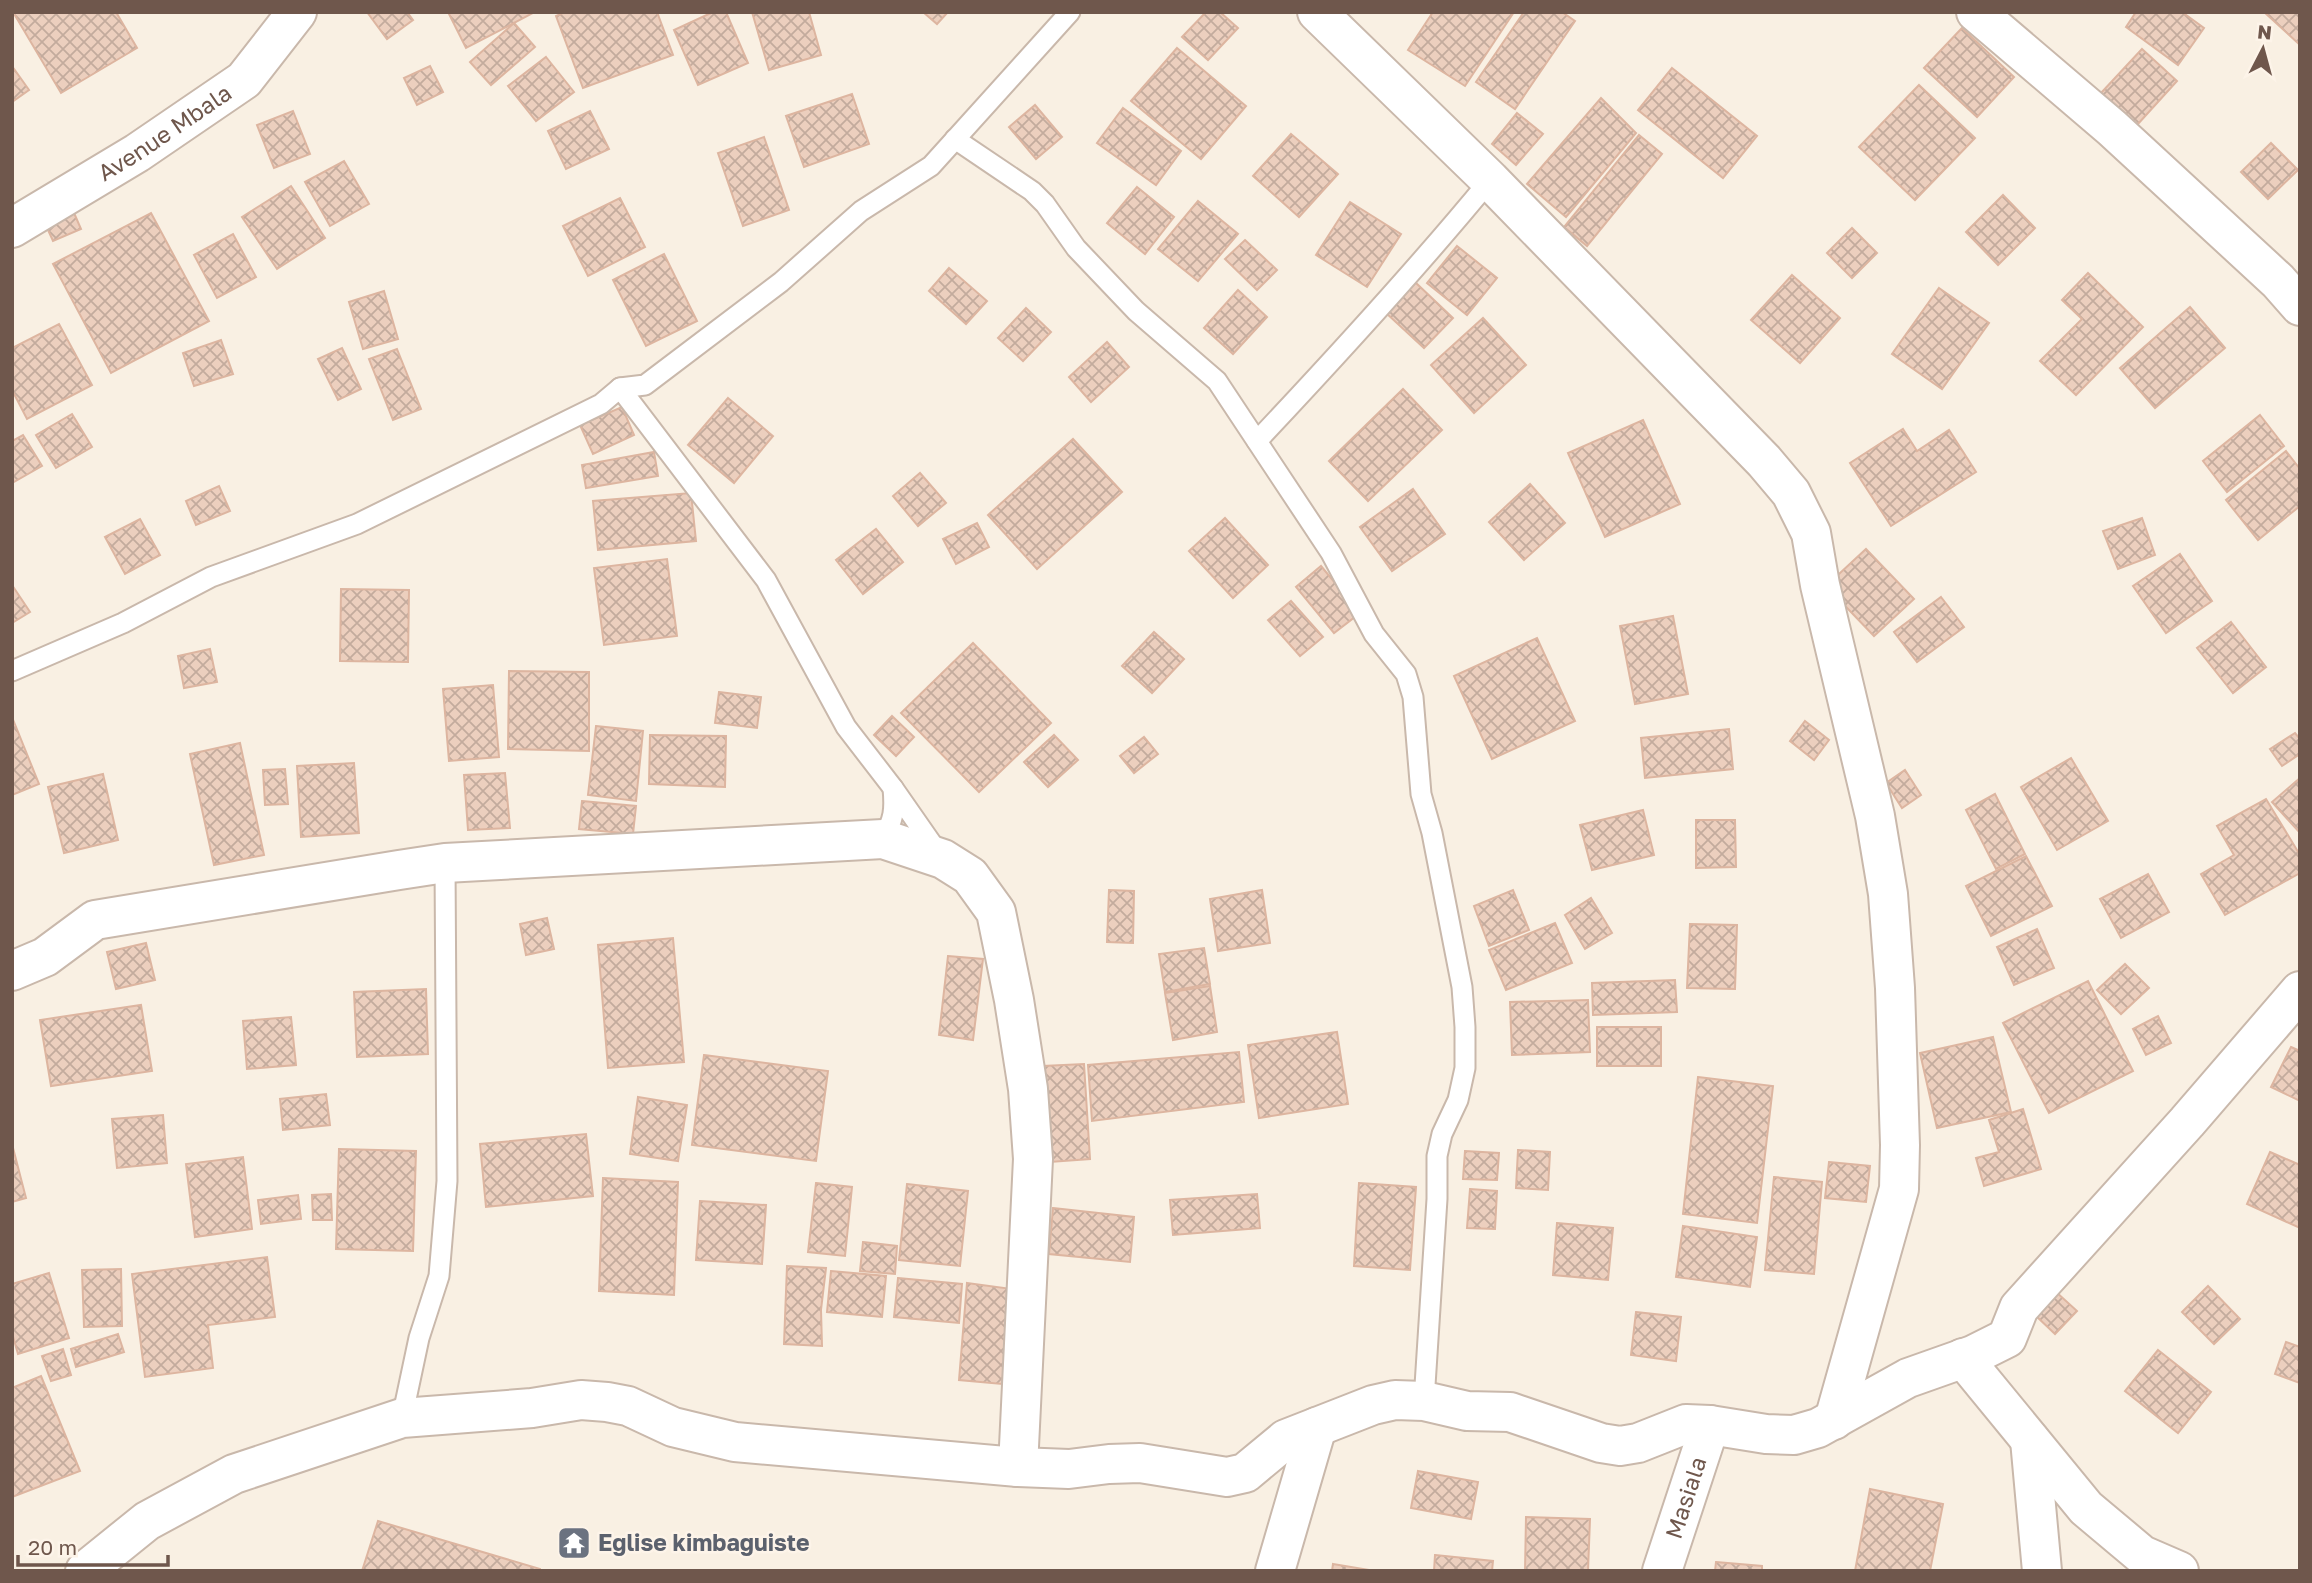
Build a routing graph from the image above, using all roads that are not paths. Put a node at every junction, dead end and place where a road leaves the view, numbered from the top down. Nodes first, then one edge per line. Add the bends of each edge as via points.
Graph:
1 (297, 12) edge
2 (1070, 12) edge
3 (1317, 12) edge
4 (1976, 12) edge
5 (955, 139) junction
6 (1490, 180) junction
7 (12, 228) edge
8 (2300, 306) edge
9 (620, 388) junction
10 (1257, 441) junction
11 (12, 671) edge
12 (893, 788) junction
13 (883, 839) junction
14 (943, 859) junction
15 (445, 863) junction
16 (12, 971) edge
17 (2300, 991) edge
18 (1963, 1358) junction
19 (1424, 1401) junction
20 (402, 1418) junction
21 (1834, 1420) junction
22 (1710, 1425) junction
23 (1317, 1427) junction
24 (2030, 1440) junction
25 (1018, 1467) junction
26 (85, 1571) edge
27 (1275, 1571) edge
28 (1662, 1571) edge
29 (2042, 1571) edge
30 (2179, 1571) edge

1 - 7 street, Avenue Mbala via 244,80 137,153
2 - 5 lane
3 - 6 street
4 - 8 street via 2112,128
5 - 9 lane via 931,166 861,211 781,282 645,384
5 - 10 lane via 1032,191 1099,273 1217,382
6 - 10 lane via 1404,282
6 - 21 street via 1764,461 1791,493 1811,533 1875,816 1888,894 1900,1145 1899,1189
9 - 11 lane via 601,404 409,500 357,524 211,577 123,623
9 - 12 lane via 766,580 846,727
10 - 19 lane via 1331,553 1374,634 1406,674 1413,697 1421,794 1462,987 1465,1027 1465,1068 1437,1156
12 - 13 lane via 895,811
12 - 14 lane
13 - 14 street
13 - 15 street
14 - 25 street via 970,876 996,912 1028,1089 1033,1159
15 - 16 street via 95,920 45,957
15 - 20 lane via 447,1181 439,1276 419,1338
17 - 18 street via 2019,1308 2007,1338
18 - 21 street via 1908,1378
18 - 24 street
19 - 22 street via 1467,1411 1510,1412 1620,1446 1686,1424
19 - 23 street via 1373,1405
20 - 25 street via 559,1402 607,1402 628,1406 673,1427 735,1443
20 - 26 street via 234,1474 147,1521
21 - 22 street via 1794,1435
22 - 28 street, Masiala
23 - 25 street via 1286,1439 1245,1473 1227,1477 1140,1463 1069,1469
23 - 27 street
24 - 29 street
24 - 30 street via 2086,1508 2142,1555

